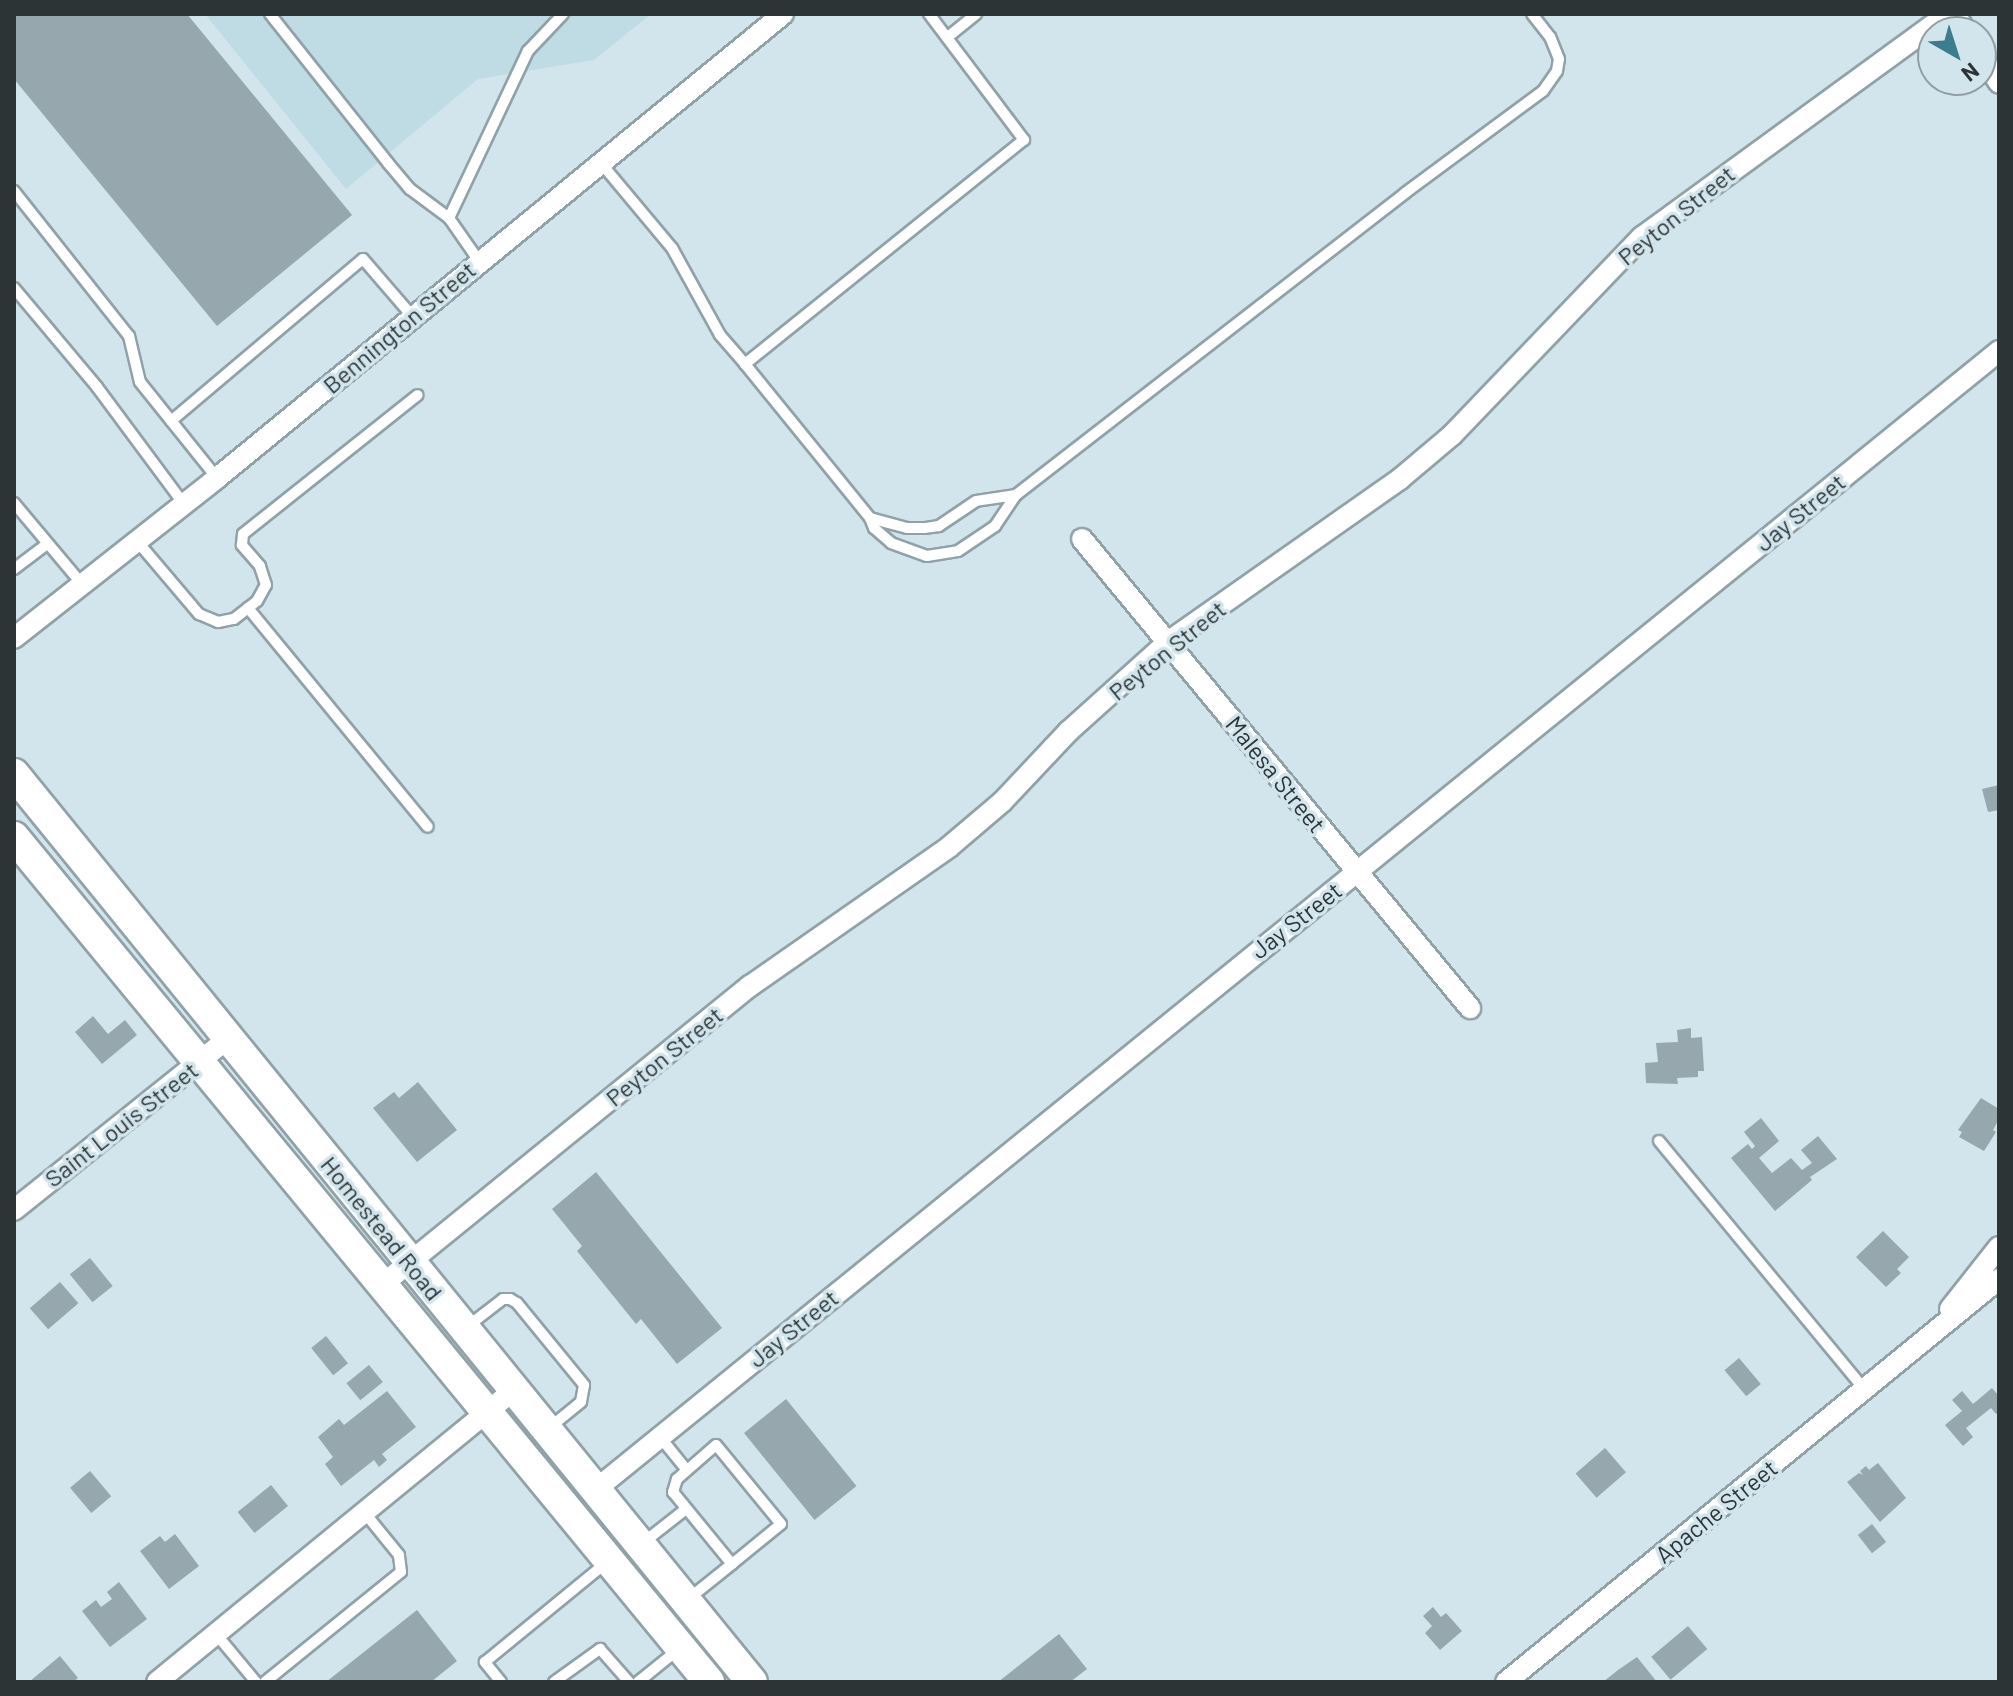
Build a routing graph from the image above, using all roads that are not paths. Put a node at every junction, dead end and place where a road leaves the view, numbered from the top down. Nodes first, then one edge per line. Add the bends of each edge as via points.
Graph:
1 (270, 14) edge
2 (563, 14) edge
3 (783, 14) edge
4 (929, 14) edge
5 (976, 14) edge
6 (1532, 14) edge
7 (1948, 14) edge
8 (949, 36) junction
9 (600, 162) junction
10 (14, 191) edge
11 (449, 218) junction
12 (479, 261) junction
13 (14, 288) edge
14 (412, 316) junction
15 (1999, 351) edge
16 (745, 364) junction
17 (418, 395) dead end
18 (171, 421) junction
19 (217, 478) junction
20 (1016, 495) junction
21 (14, 503) edge
22 (184, 504) junction
23 (870, 518) junction
24 (1082, 539) dead end
25 (137, 541) junction
26 (47, 544) junction
27 (14, 569) edge
28 (82, 584) junction
29 (248, 608) junction
30 (14, 638) edge
31 (1168, 642) junction
32 (14, 774) edge
33 (428, 827) dead end
34 (14, 837) edge
35 (1357, 872) junction
36 (1470, 1008) dead end
37 (229, 1038) junction
38 (198, 1063) junction
39 (1659, 1141) dead end
40 (14, 1210) edge
41 (1999, 1247) edge
42 (410, 1263) junction
43 (1999, 1279) edge
44 (383, 1284) junction
45 (463, 1330) junction
46 (1925, 1340) junction
47 (1865, 1390) junction
48 (513, 1391) junction
49 (487, 1412) junction
50 (546, 1431) junction
51 (660, 1437) junction
52 (686, 1469) junction
53 (595, 1490) junction
54 (686, 1509) junction
55 (364, 1512) junction
56 (640, 1545) junction
57 (608, 1562) junction
58 (732, 1564) junction
59 (686, 1601) junction
60 (216, 1634) junction
61 (680, 1647) junction
62 (157, 1682) edge
63 (256, 1682) edge
64 (265, 1682) edge
65 (501, 1682) edge
66 (554, 1682) edge
67 (629, 1682) edge
68 (638, 1682) edge
69 (709, 1682) edge
70 (752, 1682) edge
71 (1506, 1682) edge

1 - 11 lane via 410,189
2 - 11 lane via 528,51
3 - 9 street, Bennington Street
4 - 8 lane
5 - 8 lane
6 - 20 lane via 1559,59 1543,91
7 - 31 street, Peyton Street via 1642,237 1452,435 1400,479
8 - 16 lane via 1024,140
9 - 12 street, Bennington Street
9 - 16 lane via 672,248 720,335
10 - 18 lane via 129,336 140,382
11 - 12 lane
12 - 14 street, Bennington Street
13 - 22 lane
14 - 18 lane via 363,259
14 - 19 street, Bennington Street
15 - 35 street, Jay Street
16 - 23 lane
17 - 29 lane via 243,534 242,545 260,566 266,585
18 - 19 lane
19 - 22 street, Bennington Street
20 - 23 lane via 976,501 939,526 907,528
20 - 23 lane via 995,526 958,551 927,556 901,549 874,528
21 - 26 lane
22 - 25 street, Bennington Street
24 - 31 street, Malesa Street
25 - 28 street, Bennington Street
25 - 29 lane via 199,614 218,622 234,619
26 - 27 lane
26 - 28 lane
28 - 30 street, Bennington Street
29 - 33 lane
31 - 35 street, Malesa Street
31 - 42 street, Peyton Street via 949,847 750,986
32 - 37 main road, Homestead Road
34 - 38 main road, Homestead Road
35 - 36 street, Malesa Street
35 - 51 street, Jay Street
37 - 38 street, Saint Louis Street
37 - 42 main road, Homestead Road
38 - 40 street, Saint Louis Street
38 - 44 main road, Homestead Road
39 - 47 lane
41 - 46 street, Apache Street
42 - 44 street, Peyton Street
42 - 45 main road, Homestead Road
43 - 46 street, Apache Street
44 - 49 main road, Homestead Road
45 - 48 main road, Homestead Road
45 - 50 lane via 510,1299 584,1385 581,1402
46 - 47 street, Apache Street
47 - 71 street, Apache Street
48 - 49 street
48 - 50 main road, Homestead Road
49 - 55 street
49 - 57 main road, Homestead Road
50 - 53 main road, Homestead Road
51 - 52 lane
51 - 53 street, Jay Street
52 - 54 lane via 673,1492
52 - 58 lane via 716,1445 781,1524
53 - 56 main road, Homestead Road
54 - 56 lane
54 - 58 lane
55 - 60 street
55 - 64 lane via 399,1555 401,1572
56 - 59 main road, Homestead Road
57 - 61 main road, Homestead Road
57 - 65 lane via 485,1662
58 - 59 lane
59 - 70 main road, Homestead Road
60 - 62 street
60 - 63 lane
61 - 68 lane
61 - 69 main road, Homestead Road
66 - 67 lane via 600,1649

